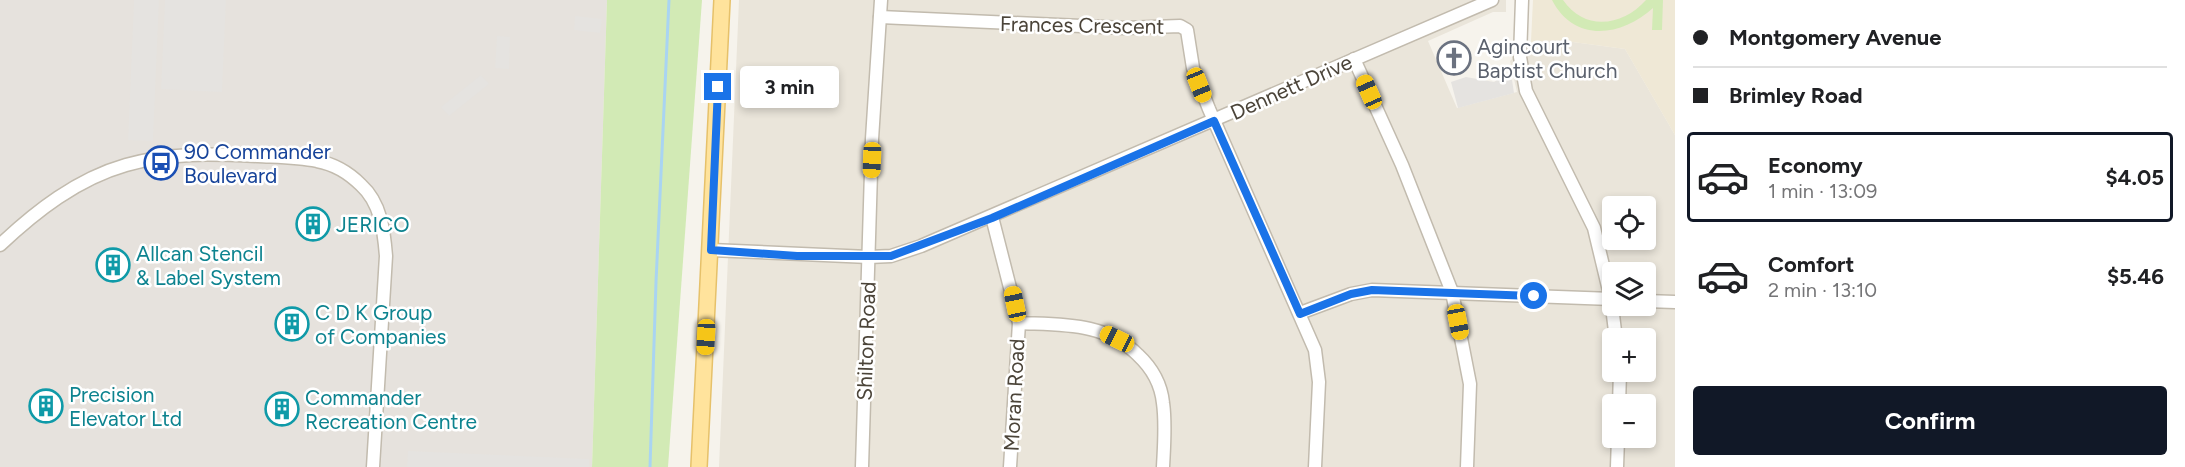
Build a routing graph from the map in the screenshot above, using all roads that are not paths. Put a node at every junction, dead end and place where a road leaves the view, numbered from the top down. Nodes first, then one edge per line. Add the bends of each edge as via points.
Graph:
1 (722, 0) edge
2 (881, 0) edge
3 (1492, 0) edge
4 (1522, 0) edge
5 (880, 17) junction
6 (1354, 59) junction
7 (1214, 121) junction
8 (992, 218) junction
9 (0, 245) edge
10 (711, 250) junction
11 (869, 257) junction
12 (1603, 262) edge
13 (1452, 292) junction
14 (1602, 299) edge
15 (1656, 301) edge
16 (1675, 302) edge
17 (1300, 314) junction
18 (1019, 323) junction
19 (1618, 448) edge
20 (373, 467) edge
21 (699, 467) edge
22 (862, 467) edge
23 (1010, 467) edge
24 (1163, 467) edge
25 (1315, 467) edge
26 (1467, 467) edge
27 (1617, 467) edge

1 - 10 main road
2 - 5 street, Shilton Road
3 - 6 street, Dennett Drive
4 - 12 street via 1520,57 1526,91 1594,228
5 - 7 street, Frances Crescent via 1125,28 1180,26 1187,30 1193,68
5 - 11 street, Shilton Road
6 - 7 street, Dennett Drive
6 - 13 street via 1402,165
7 - 8 street, Dennett Drive
7 - 17 street
8 - 11 street, Dennett Drive via 891,256
8 - 18 street, Moran Road
9 - 20 street via 28,219 75,186 125,165 173,154 207,154 317,160 336,167 362,186 383,225 386,256
10 - 11 street, Dennett Drive
10 - 21 main road
11 - 22 street, Shilton Road
13 - 14 street
13 - 17 street via 1372,290
13 - 26 street via 1470,384
15 - 16 street
17 - 25 street via 1317,364
18 - 23 street, Moran Road
18 - 24 street via 1100,330 1135,351 1154,375 1163,401
19 - 27 street

